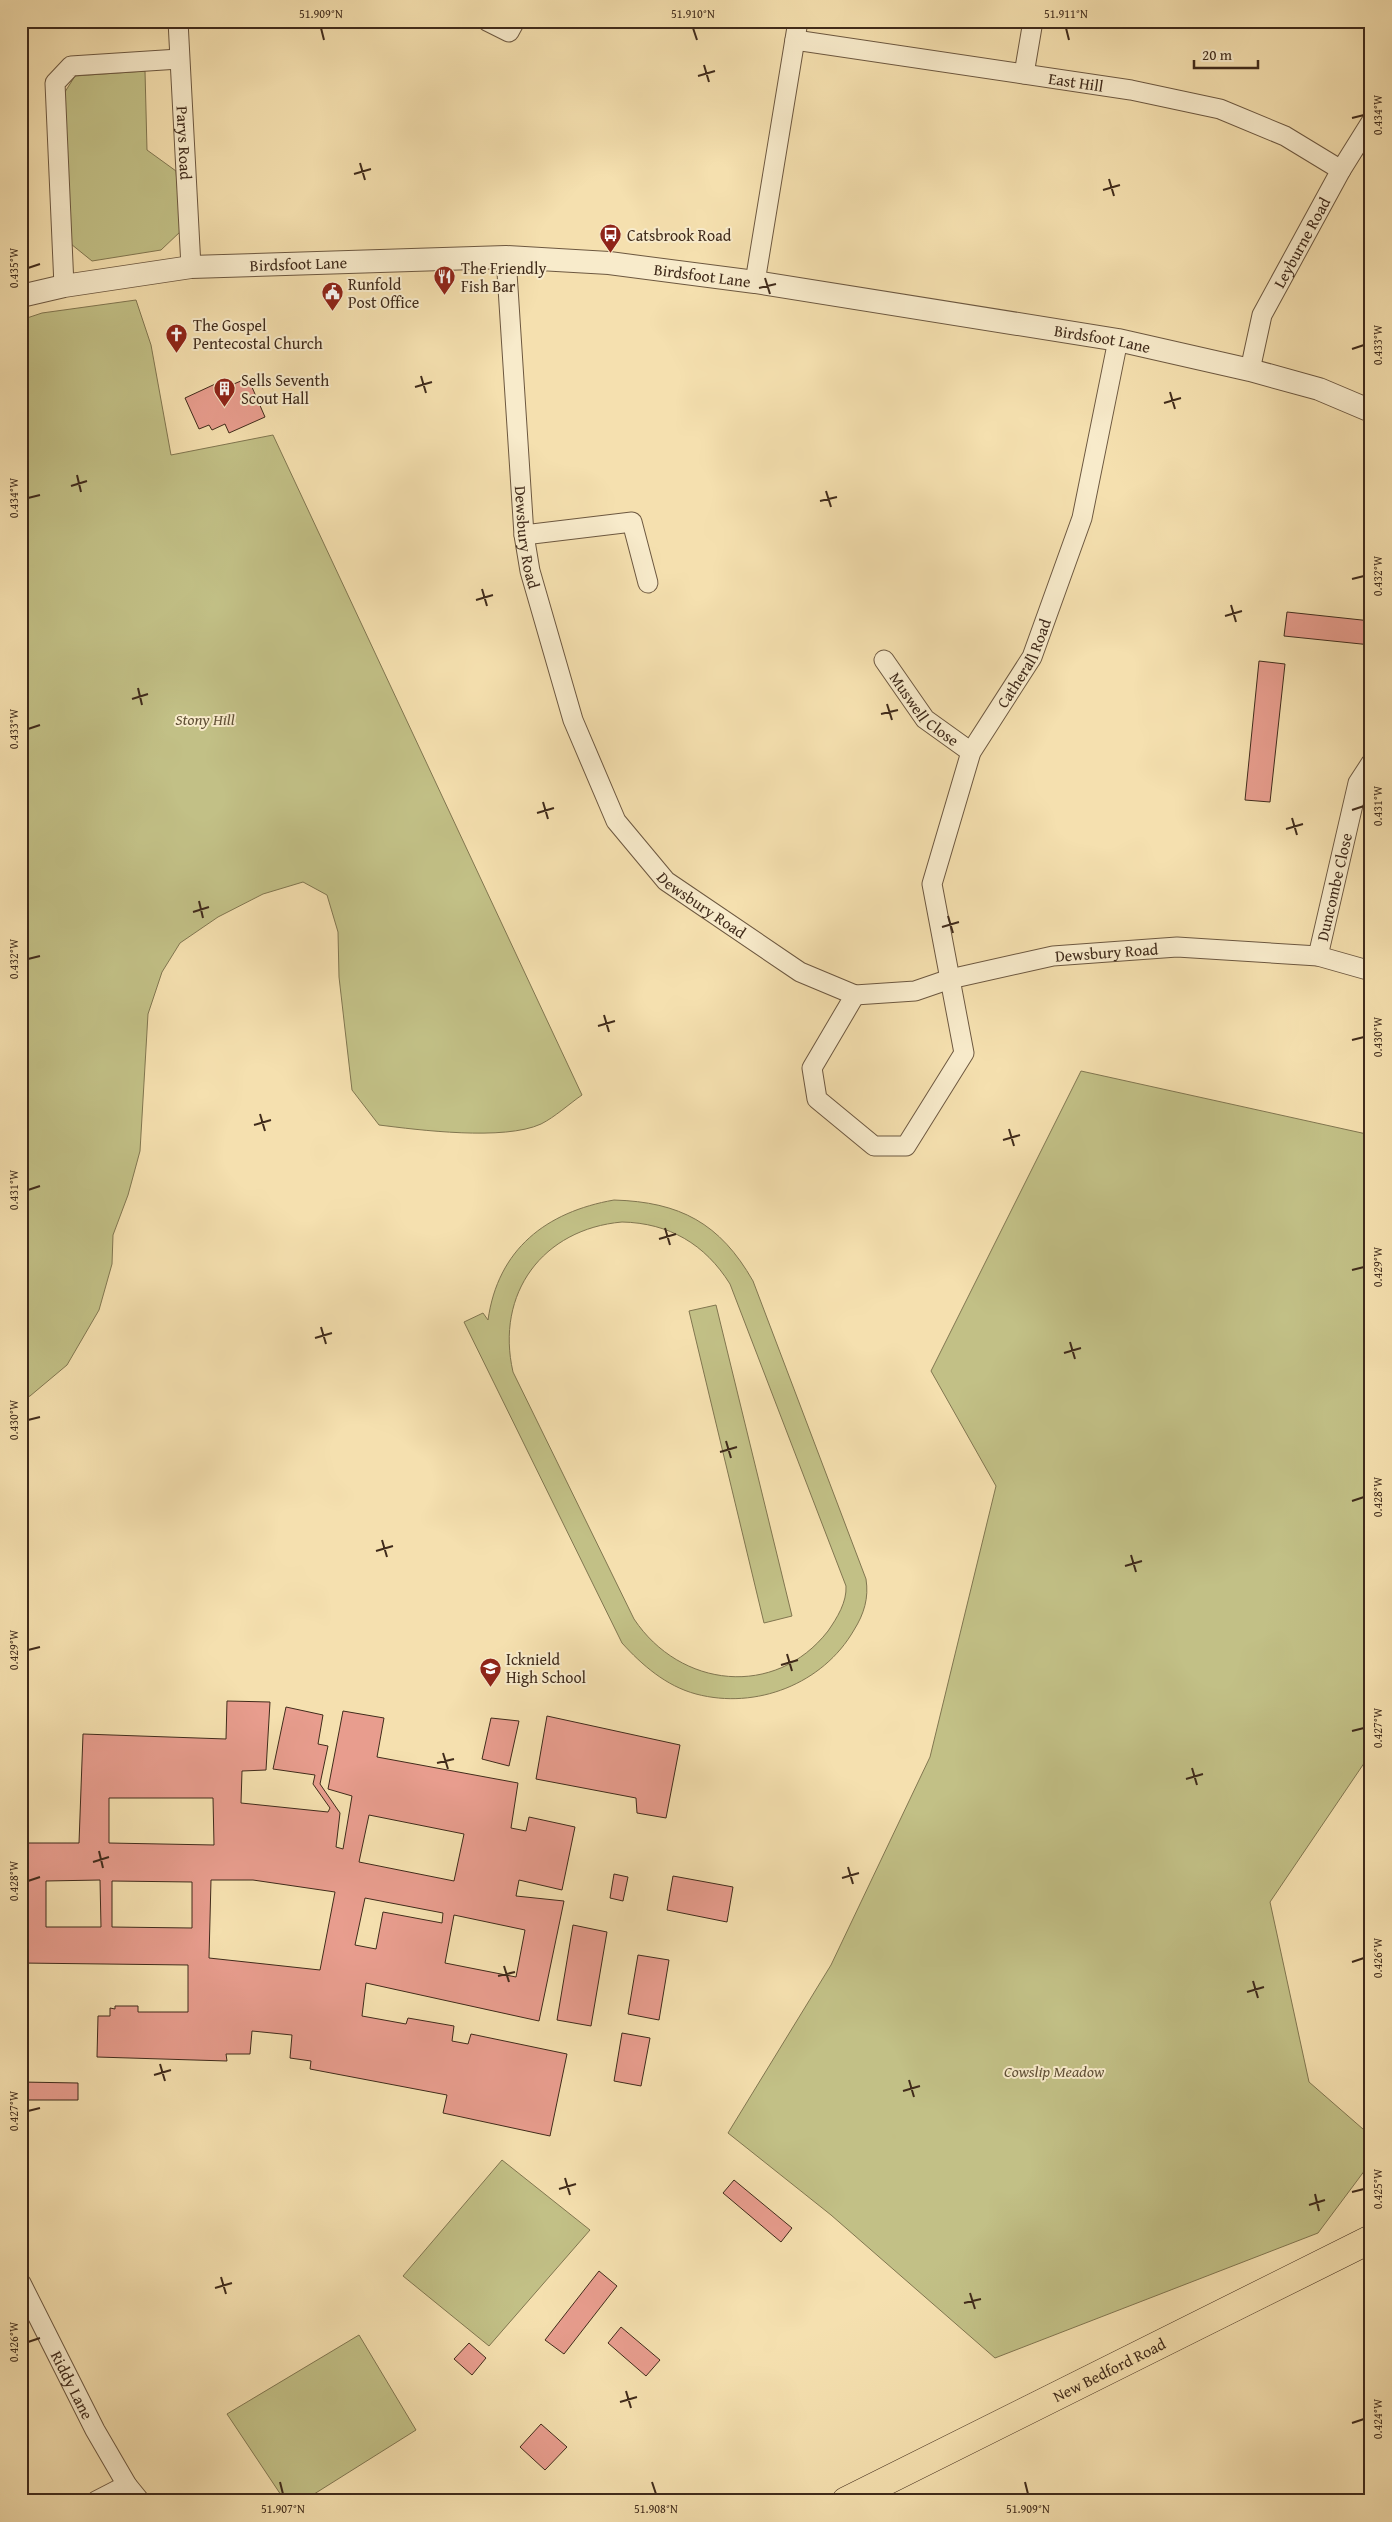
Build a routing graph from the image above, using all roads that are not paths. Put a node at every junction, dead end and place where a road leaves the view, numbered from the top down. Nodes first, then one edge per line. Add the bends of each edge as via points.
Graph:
1 (178, 21) edge
2 (486, 21) edge
3 (515, 21) edge
4 (1033, 21) edge
5 (796, 30) edge
6 (179, 59) junction
7 (1024, 74) junction
8 (1371, 122) edge
9 (1341, 170) junction
10 (506, 257) junction
11 (191, 266) junction
12 (755, 282) junction
13 (64, 286) junction
14 (21, 296) edge
15 (1118, 340) junction
16 (1250, 370) junction
17 (1371, 411) edge
18 (524, 535) junction
19 (648, 583) dead end
20 (884, 660) dead end
21 (971, 752) junction
22 (1371, 763) edge
23 (1318, 956) junction
24 (1371, 971) edge
25 (950, 979) junction
26 (855, 995) junction
27 (1371, 2239) edge
28 (21, 2283) edge
29 (129, 2493) edge
30 (96, 2501) edge
31 (140, 2501) edge
32 (846, 2501) edge

1 - 6 street, Parys Road
2 - 3 street via 510,32
4 - 7 street
5 - 7 street, East Hill
5 - 12 street
6 - 11 street, Parys Road
6 - 13 street via 71,66 55,83
7 - 9 street, East Hill via 1131,90 1220,108 1285,136
8 - 9 street, Leyburne Road
9 - 16 street, Leyburne Road via 1262,316
10 - 11 street, Birdsfoot Lane
10 - 12 street, Birdsfoot Lane via 609,263
10 - 18 street, Dewsbury Road
11 - 13 street, Birdsfoot Lane
12 - 15 street, Birdsfoot Lane
13 - 14 street, Birdsfoot Lane
15 - 16 street, Birdsfoot Lane
15 - 21 street, Catherall Road via 1082,518 1032,657
16 - 17 street, Birdsfoot Lane via 1319,389
18 - 19 street via 632,522
18 - 26 street, Dewsbury Road via 530,571 573,720 616,821 666,881 800,972
20 - 21 street, Muswell Close via 925,719
21 - 25 street, Catherall Road via 932,884
22 - 23 street, Duncombe Close via 1358,783
23 - 24 street, Dewsbury Road
23 - 25 street, Dewsbury Road via 1177,947 1053,956
25 - 26 street, Dewsbury Road via 915,991
25 - 26 street, Catherall Road via 964,1053 906,1146 874,1146 817,1099 812,1068
27 - 32 highway, New Bedford Road
28 - 29 street, Riddy Lane
29 - 30 street
29 - 31 street, Riddy Lane

